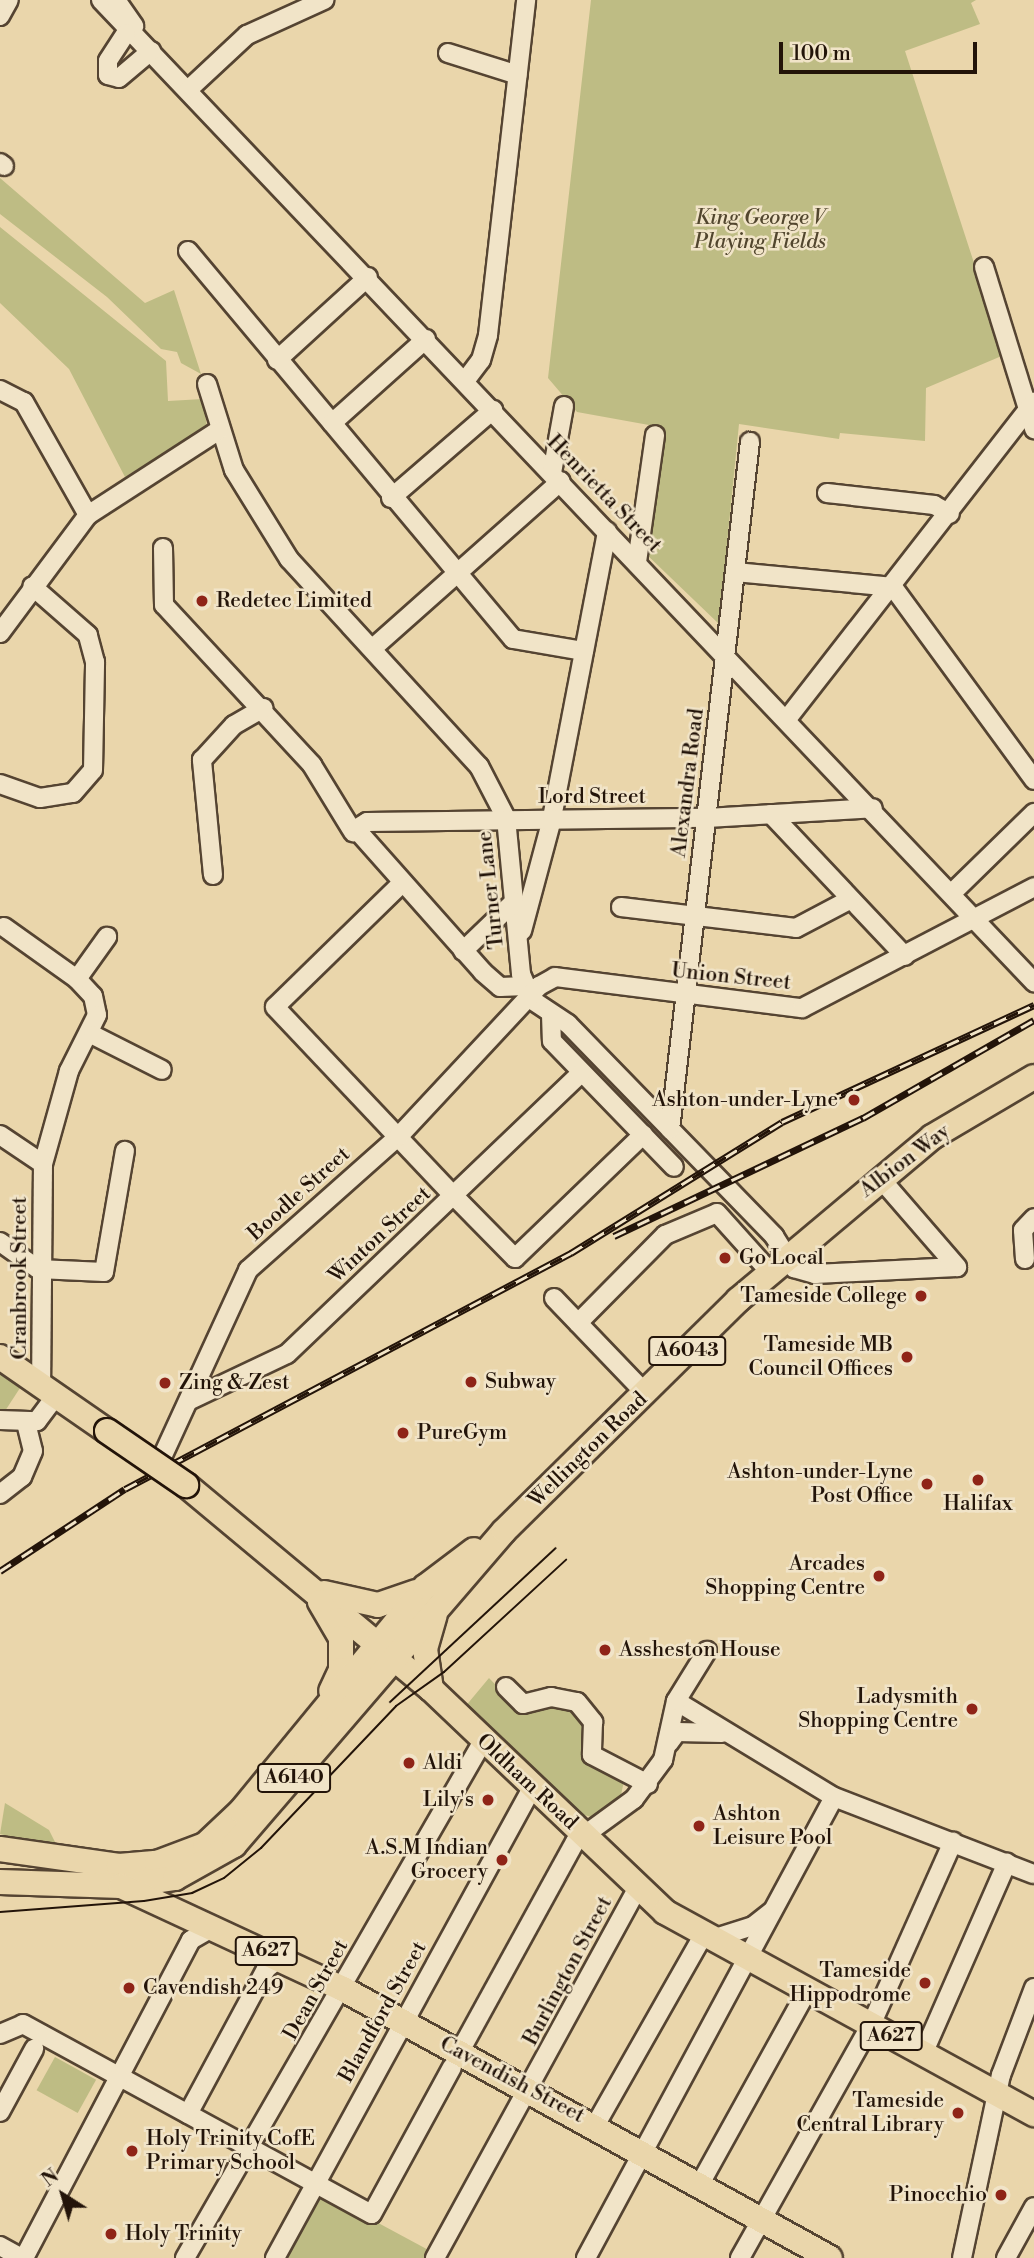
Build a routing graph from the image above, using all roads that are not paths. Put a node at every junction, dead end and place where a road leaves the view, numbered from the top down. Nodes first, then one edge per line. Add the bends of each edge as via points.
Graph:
1 (9, 0) edge
2 (100, 0) edge
3 (116, 0) edge
4 (324, 0) edge
5 (526, 0) edge
6 (0, 16) edge
7 (135, 27) edge
8 (448, 52) dead end
9 (518, 75) junction
10 (189, 89) junction
11 (188, 251) dead end
12 (984, 267) dead end
13 (368, 277) junction
14 (426, 339) junction
15 (277, 360) junction
16 (465, 381) junction
17 (207, 384) dead end
18 (0, 390) edge
19 (564, 406) dead end
20 (493, 410) junction
21 (1032, 416) edge
22 (332, 423) junction
23 (218, 431) junction
24 (655, 435) dead end
25 (750, 442) dead end
26 (556, 477) junction
27 (827, 493) dead end
28 (391, 498) junction
29 (950, 514) junction
30 (88, 515) junction
31 (607, 531) junction
32 (163, 548) dead end
33 (637, 562) junction
34 (735, 572) junction
35 (455, 574) junction
36 (32, 586) junction
37 (892, 587) junction
38 (0, 633) edge
39 (373, 648) junction
40 (584, 650) junction
41 (726, 654) junction
42 (262, 708) junction
43 (788, 719) junction
44 (1034, 780) edge
45 (0, 784) edge
46 (873, 808) junction
47 (1034, 813) edge
48 (771, 814) junction
49 (506, 818) junction
50 (707, 818) junction
51 (551, 822) junction
52 (354, 830) junction
53 (213, 875) dead end
54 (401, 884) junction
55 (1034, 887) edge
56 (952, 893) junction
57 (851, 899) junction
58 (514, 902) junction
59 (621, 907) dead end
60 (696, 916) junction
61 (974, 919) junction
62 (4, 927) dead end
63 (107, 937) dead end
64 (520, 940) junction
65 (463, 951) junction
66 (905, 956) junction
67 (1031, 972) edge
68 (77, 979) junction
69 (529, 993) junction
70 (687, 996) junction
71 (551, 1015) junction
72 (93, 1035) junction
73 (162, 1070) dead end
74 (582, 1073) junction
75 (1034, 1077) edge
76 (670, 1129) junction
77 (0, 1135) edge
78 (643, 1135) junction
79 (399, 1136) junction
80 (125, 1151) dead end
81 (43, 1164) junction
82 (674, 1167) dead end
83 (880, 1178) junction
84 (454, 1196) junction
85 (1034, 1218) edge
86 (0, 1242) edge
87 (1031, 1261) edge
88 (778, 1265) junction
89 (38, 1269) junction
90 (554, 1298) dead end
91 (578, 1323) junction
92 (0, 1357) edge
93 (48, 1391) junction
94 (646, 1394) junction
95 (190, 1400) junction
96 (0, 1420) edge
97 (26, 1422) junction
98 (158, 1466) junction
99 (0, 1494) edge
100 (313, 1590) junction
101 (432, 1596) junction
102 (385, 1649) junction
103 (706, 1651) dead end
104 (506, 1687) dead end
105 (431, 1689) junction
106 (676, 1701) junction
107 (321, 1714) junction
108 (725, 1733) junction
109 (482, 1741) junction
110 (669, 1743) junction
111 (648, 1784) junction
112 (532, 1788) junction
113 (834, 1797) junction
114 (583, 1835) junction
115 (953, 1842) junction
116 (0, 1849) edge
117 (1007, 1863) junction
118 (177, 1868) junction
119 (1034, 1874) edge
120 (0, 1882) edge
121 (121, 1886) junction
122 (80, 1887) junction
123 (638, 1889) junction
124 (0, 1893) edge
125 (775, 1909) junction
126 (187, 1917) junction
127 (210, 1929) junction
128 (708, 1937) junction
129 (281, 1957) junction
130 (744, 1967) junction
131 (1034, 1988) edge
132 (343, 1989) junction
133 (807, 1991) junction
134 (404, 2023) junction
135 (871, 2025) junction
136 (0, 2034) edge
137 (26, 2054) dead end
138 (923, 2054) junction
139 (456, 2060) junction
140 (116, 2075) junction
141 (530, 2087) junction
142 (998, 2089) junction
143 (0, 2112) edge
144 (188, 2114) junction
145 (1034, 2114) edge
146 (596, 2124) junction
147 (253, 2149) junction
148 (642, 2150) junction
149 (316, 2183) junction
150 (700, 2185) junction
151 (1034, 2207) edge
152 (762, 2219) junction
153 (0, 2246) edge
154 (442, 2256) edge
155 (23, 2258) edge
156 (185, 2258) edge
157 (275, 2258) edge
158 (586, 2258) edge
159 (740, 2258) edge
160 (830, 2258) edge
161 (962, 2258) edge
162 (1006, 2258) edge

1 - 6 street
2 - 7 street, Henrietta Street
3 - 7 street, Henrietta Street
4 - 10 street via 247,35
5 - 9 street
7 - 10 street, Henrietta Street
8 - 9 street
9 - 16 street via 488,335 481,360
10 - 13 street, Henrietta Street
11 - 15 street
12 - 21 street
13 - 14 street, Henrietta Street
13 - 15 street
14 - 16 street, Henrietta Street
14 - 22 street
15 - 22 street
16 - 20 street, Henrietta Street
17 - 23 street, Turner Lane
18 - 30 street via 24,402
19 - 26 street
20 - 26 street, Henrietta Street
20 - 28 street
21 - 29 street
22 - 28 street
23 - 30 street
23 - 39 street, Turner Lane via 234,470 289,558
24 - 33 street
25 - 34 street, Alexandra Road
26 - 31 street, Henrietta Street
26 - 35 street
27 - 29 street via 934,505
28 - 35 street
29 - 37 street
30 - 36 street
31 - 33 street, Henrietta Street
31 - 40 street
32 - 42 street via 164,604
33 - 41 street, Henrietta Street
34 - 37 street
34 - 41 street, Alexandra Road
35 - 39 street
35 - 40 street via 513,639
36 - 38 street
36 - 45 street via 88,635 95,662 93,770 73,793 40,798
37 - 43 street
37 - 44 street
39 - 49 street, Turner Lane via 479,766
40 - 51 street
41 - 43 street, Henrietta Street
41 - 50 street, Alexandra Road
42 - 52 street via 312,765
42 - 53 street via 234,724 202,760
43 - 46 street, Henrietta Street
46 - 48 street, Lord Street
46 - 56 street, Henrietta Street
47 - 56 street
48 - 50 street, Lord Street
48 - 57 street
49 - 51 street, Lord Street
49 - 52 street, Lord Street via 367,822
49 - 58 street, Turner Lane
50 - 51 street, Lord Street
50 - 60 street, Alexandra Road
51 - 64 street
52 - 54 street
54 - 65 street
54 - 79 street via 275,1007
55 - 61 street, Union Street
56 - 61 street, Henrietta Street
57 - 60 street via 796,928
57 - 66 street
58 - 64 street, Turner Lane
58 - 65 street
59 - 60 street
60 - 70 street, Alexandra Road
61 - 66 street, Union Street
61 - 67 street, Henrietta Street
62 - 68 street
63 - 68 street
64 - 69 street, Turner Lane
65 - 69 street via 500,987
66 - 70 street, Union Street via 802,1008
68 - 72 street via 93,996
69 - 70 street, Union Street via 555,977
69 - 71 street
69 - 79 street, Boodle Street
70 - 76 street, Alexandra Road
71 - 74 street via 552,1041
71 - 76 street via 568,1024
72 - 73 street
72 - 81 street, Cranbrook Street via 69,1071
74 - 78 street
74 - 84 street, Winton Street
75 - 83 highway, Albion Way / A6043 via 932,1137
76 - 88 street via 774,1236
77 - 81 street
78 - 82 street
78 - 84 street via 515,1258
79 - 84 street
79 - 95 street, Boodle Street via 248,1270
80 - 89 street via 104,1272
81 - 89 street, Cranbrook Street
83 - 88 highway, Albion Way / A6043
83 - 88 street via 957,1267 816,1274
84 - 95 street, Winton Street via 287,1354
85 - 87 street via 1023,1230
86 - 89 street
88 - 91 street via 718,1213 665,1235
88 - 94 highway, Wellington Road / A6043
89 - 93 street, Cranbrook Street
90 - 91 street
91 - 94 street
92 - 93 highway, Oldham Road / A627
93 - 97 street via 37,1421
93 - 98 highway, Oldham Road / A627, bridge
94 - 101 highway, Wellington Road / A6043
95 - 98 street, Boodle Street
96 - 97 street
97 - 99 street via 33,1451 22,1477
98 - 100 highway, Oldham Road / A627, bridge
100 - 101 highway via 378,1605
100 - 102 highway, Oldham Road / A627
100 - 107 highway, A627 via 341,1638 341,1670
101 - 102 highway, Wellington Road / A6043
101 - 105 highway via 425,1649
102 - 105 highway, Oldham Road / A627
102 - 107 highway, Wellington Road
102 - 118 highway, Wellington Road / A6140 via 234,1845
103 - 106 street
104 - 111 street via 523,1704 551,1696 577,1702 593,1723 592,1755
105 - 109 highway, Oldham Road / A627
106 - 108 street
106 - 110 street
107 - 118 highway, Wellington Road / A627 via 217,1836
108 - 110 street via 677,1732
108 - 113 street
109 - 112 highway, Oldham Road / A627
109 - 132 street, Dean Street
110 - 111 street
111 - 114 street
112 - 114 highway, Oldham Road / A627
112 - 134 street, Blandford Street
113 - 115 street
113 - 125 street
114 - 123 highway, Oldham Road / A627
114 - 139 street
115 - 117 street
115 - 135 street
116 - 118 highway, A6140 via 119,1866
117 - 119 street
117 - 138 street
118 - 121 highway, A6140
118 - 126 highway
120 - 122 highway, A6140
121 - 122 highway, A6140
121 - 126 highway, Cavendish Street
122 - 124 highway, A6140
123 - 128 highway, Oldham Road / A627
123 - 141 street, Burlington Street
125 - 128 street via 753,1926
125 - 130 street
126 - 127 highway, Cavendish Street / A627
127 - 129 highway, Cavendish Street / A627
127 - 140 street via 191,1940
128 - 130 highway, Oldham Road / A627
128 - 146 street
129 - 132 highway, Cavendish Street / A627
129 - 144 street via 266,1969
130 - 133 highway, Oldham Road / A627
130 - 148 street
131 - 142 street
132 - 134 highway, Cavendish Street / A627
132 - 147 street, Dean Street
133 - 135 highway, Oldham Road / A627
133 - 150 street
134 - 139 highway, Cavendish Street / A627
134 - 149 street, Blandford Street
135 - 138 highway, Oldham Road / A627
135 - 152 street
136 - 140 street via 23,2024
137 - 143 street
138 - 142 highway, Oldham Road / A627
139 - 141 highway, Cavendish Street / A627
139 - 149 street via 372,2214
140 - 144 street
140 - 155 street
141 - 146 highway, Cavendish Street / A627
141 - 154 street, Burlington Street
142 - 145 highway, Oldham Road / A627
142 - 161 street
144 - 147 street
146 - 148 highway, Cavendish Street / A627
147 - 149 street
147 - 156 street, Dean Street
148 - 150 highway, Cavendish Street / A627
148 - 158 street
149 - 157 street, Blandford Street
150 - 152 highway, Cavendish Street / A627
151 - 162 street
152 - 159 street
152 - 160 highway, Cavendish Street / A627
153 - 155 street

